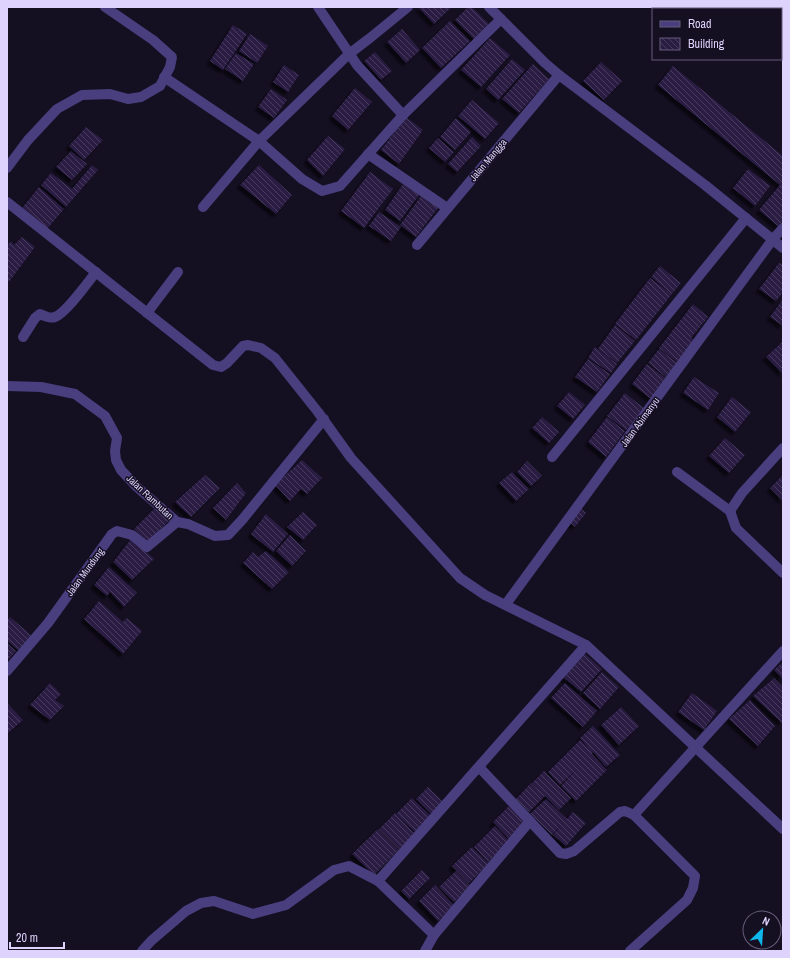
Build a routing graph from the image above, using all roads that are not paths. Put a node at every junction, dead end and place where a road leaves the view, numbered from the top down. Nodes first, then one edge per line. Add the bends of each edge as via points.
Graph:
1 (105, 7) edge
2 (318, 7) edge
3 (408, 7) edge
4 (489, 7) edge
5 (501, 19) junction
6 (349, 54) junction
7 (559, 75) junction
8 (164, 76) junction
9 (403, 115) junction
10 (259, 141) junction
11 (368, 154) junction
12 (7, 168) edge
13 (7, 202) edge
14 (203, 207) dead end
15 (447, 208) junction
16 (746, 218) junction
17 (783, 228) edge
18 (773, 239) junction
19 (417, 245) dead end
20 (783, 248) edge
21 (96, 272) junction
22 (178, 272) dead end
23 (147, 313) junction
24 (22, 337) dead end
25 (7, 386) edge
26 (324, 419) junction
27 (783, 448) edge
28 (552, 457) dead end
29 (676, 472) dead end
30 (730, 511) junction
31 (177, 522) junction
32 (783, 573) edge
33 (506, 604) junction
34 (586, 645) junction
35 (783, 651) edge
36 (7, 671) edge
37 (694, 748) junction
38 (479, 767) junction
39 (634, 815) junction
40 (530, 821) junction
41 (783, 829) edge
42 (378, 881) junction
43 (434, 935) junction
44 (142, 951) edge
45 (425, 951) edge
46 (630, 951) edge

1 - 8 street via 153,40 172,57 170,67
2 - 6 street
3 - 6 street
4 - 5 street
5 - 7 street
5 - 9 street
6 - 9 street
6 - 10 street
7 - 15 street, Jalan Mangga
7 - 16 street
8 - 10 street
8 - 12 street via 160,86 141,98 128,99 110,94 82,95 57,109 28,140
9 - 11 street
10 - 11 street via 302,179 322,191 340,186
10 - 14 street
11 - 15 street
13 - 21 street
15 - 19 street, Jalan Mangga
16 - 18 street
16 - 28 street
17 - 18 street, Jalan Abimanyu
18 - 20 street
18 - 33 street, Jalan Abimanyu
21 - 23 street
21 - 24 street via 63,311 55,317 40,314
22 - 23 street
23 - 26 street via 213,365 221,367 248,344 260,348 275,358
25 - 31 street, Jalan Rambutan via 41,387 75,394 105,416 117,438 116,460 121,470
26 - 31 street via 228,535 215,536
26 - 33 street via 351,458 460,578 485,595
27 - 30 street via 742,493
29 - 30 street
30 - 32 street via 736,528
31 - 36 street, Jalan Mundung via 147,547 132,535 118,531 112,534 48,623
33 - 34 street
34 - 37 street
34 - 38 street
35 - 37 street
37 - 39 street
37 - 41 street
38 - 40 street
38 - 42 street
39 - 40 street via 625,811 620,812 574,851 566,854 560,853
39 - 46 street via 695,876 687,900
40 - 43 street
42 - 43 street
42 - 44 street via 349,866 334,870 286,905 253,914 214,901 201,903 186,911
43 - 45 street

